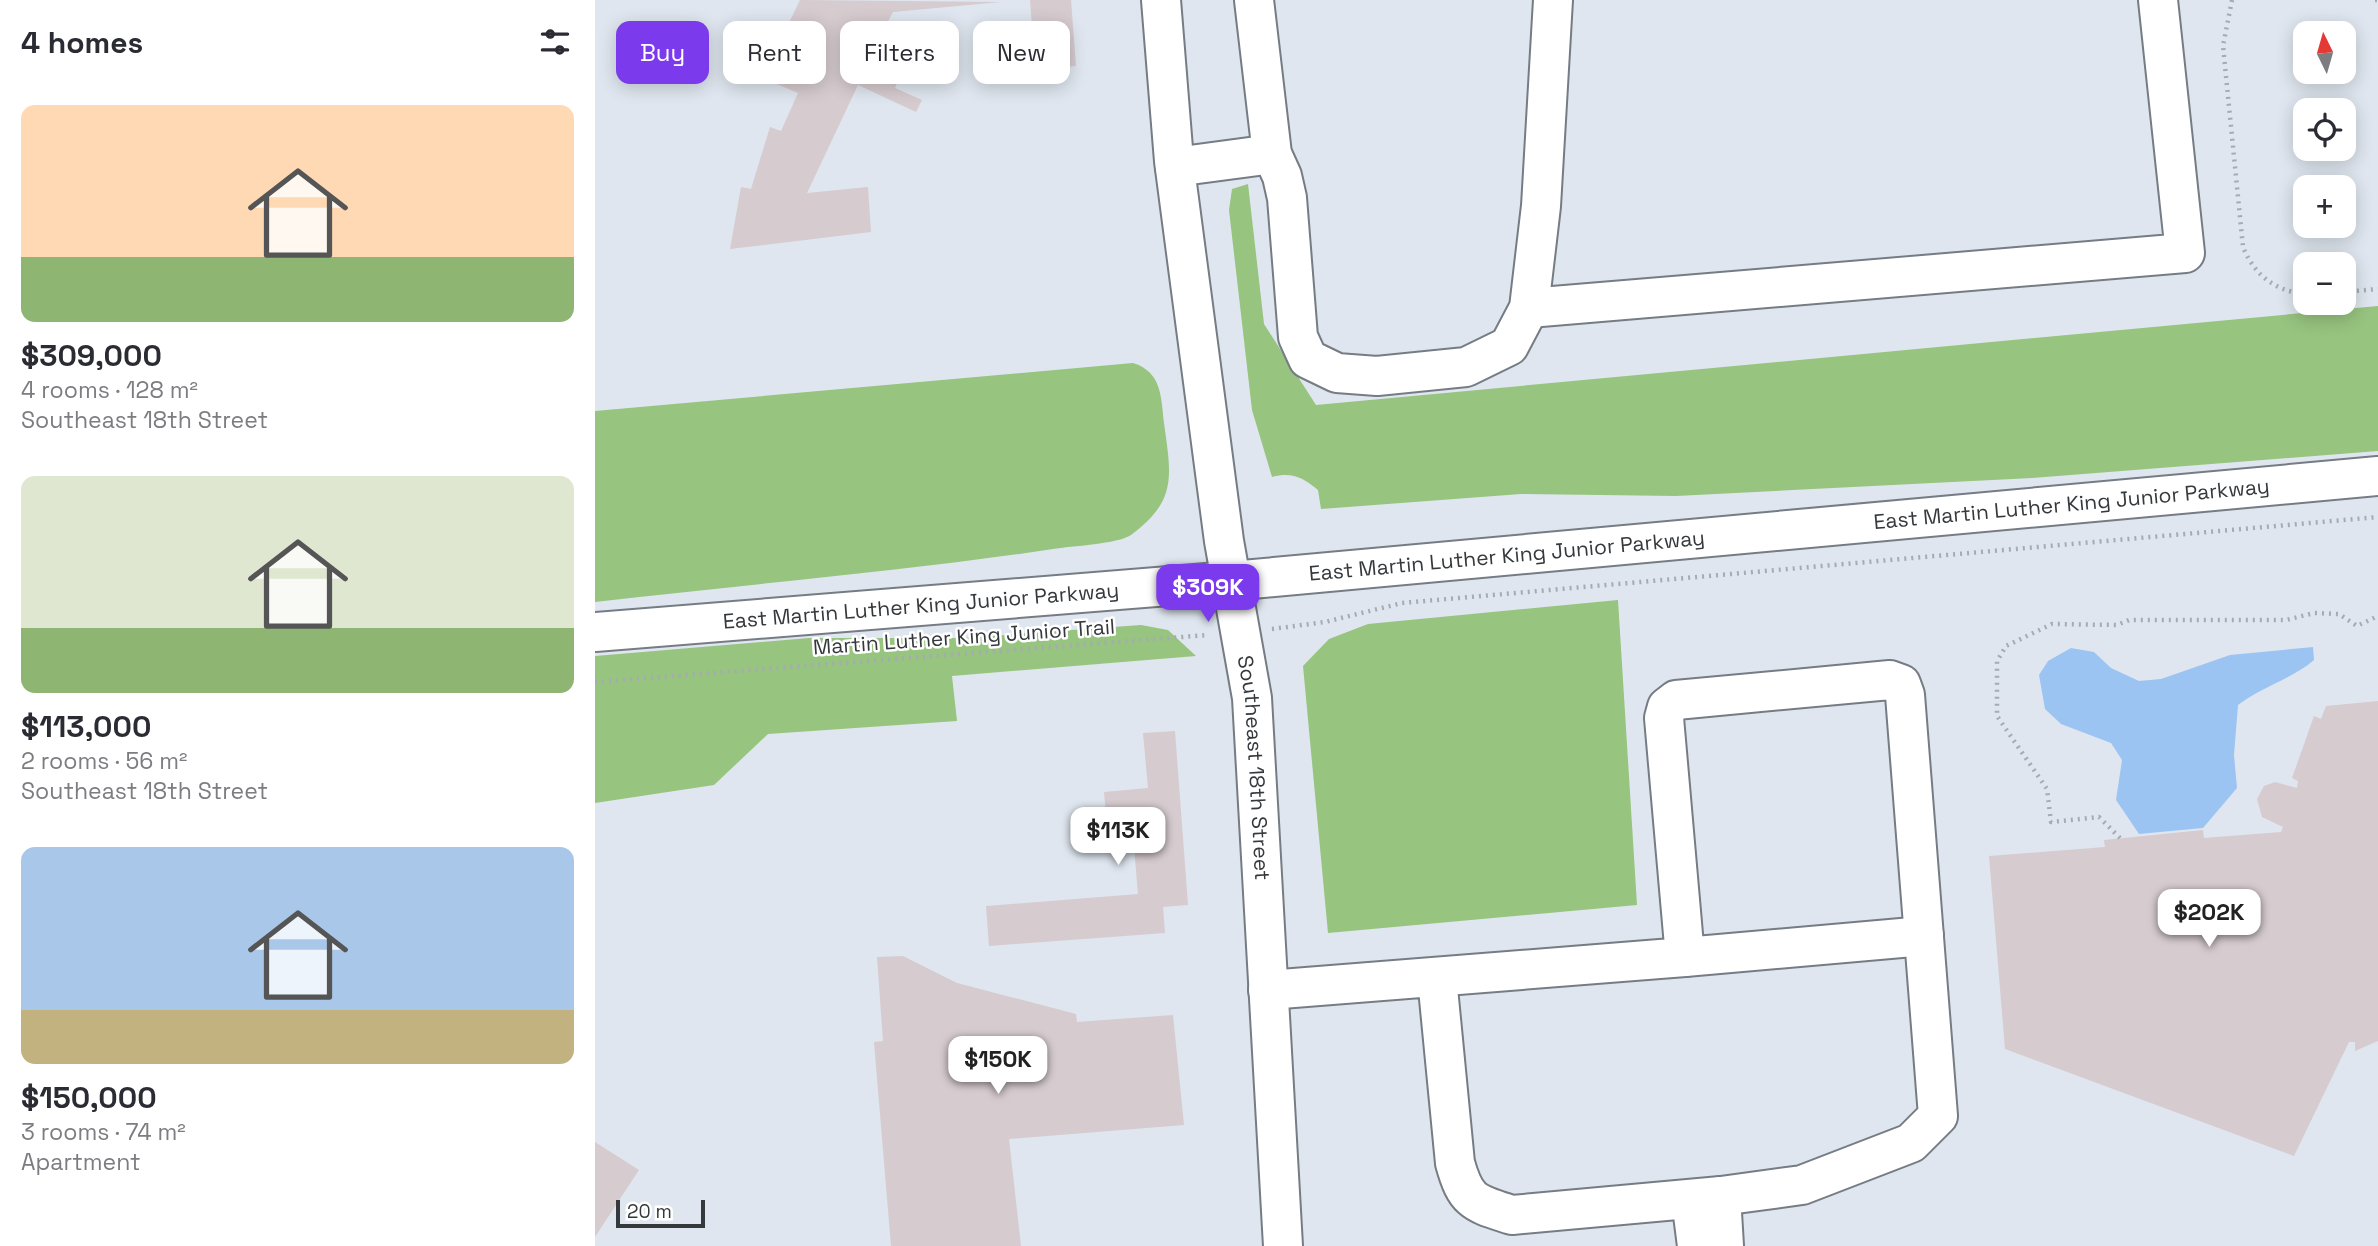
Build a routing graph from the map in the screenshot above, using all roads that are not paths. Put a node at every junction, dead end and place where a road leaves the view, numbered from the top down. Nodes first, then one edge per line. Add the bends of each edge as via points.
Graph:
1 (1161, 0) edge
2 (1254, 0) edge
3 (1553, 0) edge
4 (2158, 0) edge
5 (1272, 154) junction
6 (1175, 167) junction
7 (1529, 308) junction
8 (2378, 476) edge
9 (1231, 580) junction
10 (595, 632) edge
11 (1924, 936) junction
12 (1685, 957) junction
13 (1437, 978) junction
14 (1268, 990) junction
15 (1706, 1198) junction
16 (1283, 1246) edge
17 (1697, 1246) edge
18 (1724, 1246) edge

1 - 6 main road, Southeast 18th Street
2 - 5 main road
3 - 7 main road via 1541,206
4 - 7 main road via 2185,253
5 - 6 main road
5 - 7 main road via 1287,198 1298,337 1308,359 1337,373 1377,376 1467,368 1509,346
6 - 9 main road, Southeast 18th Street
8 - 9 main road, East Martin Luther King Junior Parkway
9 - 10 main road, East Martin Luther King Junior Parkway
9 - 14 main road, Southeast 18th Street via 1252,698
11 - 12 main road
11 - 12 main road via 1905,695 1901,684 1890,680 1676,701 1667,707 1664,718
11 - 15 main road via 1938,1116 1911,1143 1802,1185
12 - 13 main road
13 - 14 main road
13 - 15 main road via 1455,1163 1463,1190 1481,1205 1512,1215
14 - 16 main road, Southeast 18th Street
15 - 17 main road
15 - 18 main road

